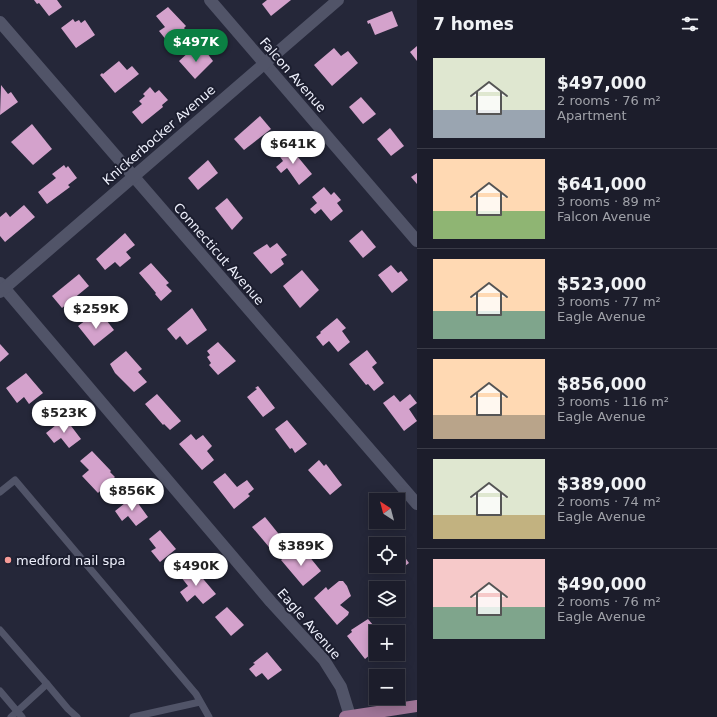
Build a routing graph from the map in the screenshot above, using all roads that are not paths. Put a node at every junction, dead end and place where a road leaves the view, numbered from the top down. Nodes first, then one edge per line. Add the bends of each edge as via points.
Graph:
1 (210, 0) edge
2 (338, 0) edge
3 (0, 22) edge
4 (264, 62) junction
5 (133, 176) junction
6 (417, 241) edge
7 (2, 288) edge
8 (0, 492) edge
9 (417, 504) edge
10 (0, 630) edge
11 (47, 684) junction
12 (0, 691) edge
13 (200, 702) junction
14 (417, 706) edge
15 (20, 714) edge
16 (382, 714) edge
17 (11, 717) edge
18 (77, 717) edge
19 (133, 717) edge
20 (209, 717) edge
21 (347, 717) edge

1 - 4 street, Falcon Avenue
2 - 4 street, Knickerbocker Avenue
3 - 5 street, Connecticut Avenue
4 - 5 street, Knickerbocker Avenue
4 - 6 street, Falcon Avenue
5 - 7 street, Knickerbocker Avenue
5 - 9 street, Connecticut Avenue
7 - 21 street, Eagle Avenue via 271,602 324,660 341,687
8 - 13 lane via 15,480 196,694
10 - 11 lane
11 - 15 lane
11 - 18 lane
12 - 15 lane
13 - 19 lane
13 - 20 lane
14 - 16 main road
15 - 17 lane
16 - 21 main road

